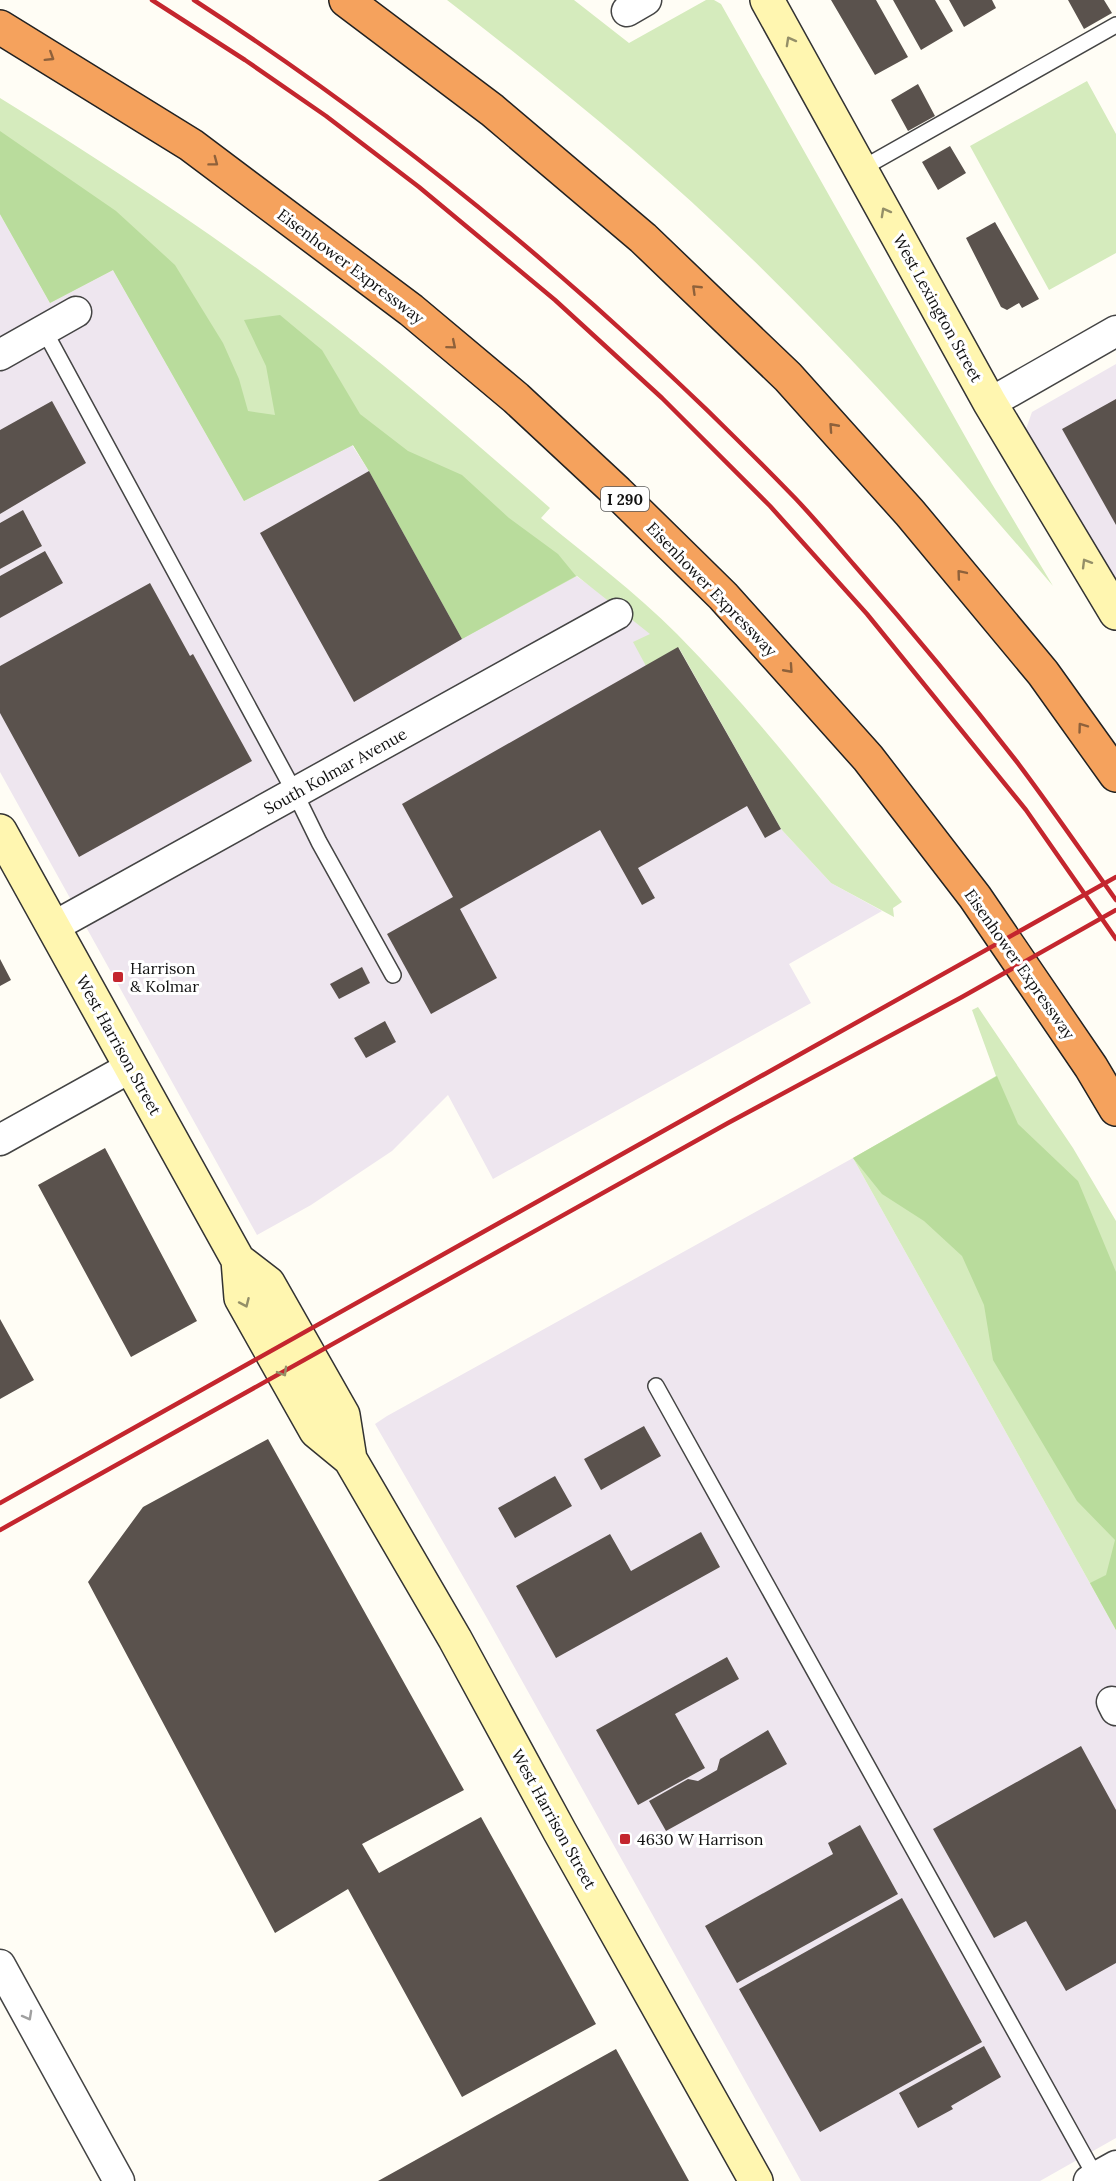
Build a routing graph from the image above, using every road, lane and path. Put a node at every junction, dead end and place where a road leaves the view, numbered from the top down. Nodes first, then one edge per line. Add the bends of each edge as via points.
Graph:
1 (346, 0) edge
2 (767, 0) edge
3 (1116, 25) edge
4 (0, 27) edge
5 (861, 170) junction
6 (76, 312) dead end
7 (44, 330) junction
8 (1116, 331) edge
9 (0, 355) edge
10 (990, 403) junction
11 (1116, 613) edge
12 (617, 614) dead end
13 (1116, 775) edge
14 (295, 793) junction
15 (0, 831) edge
16 (53, 927) junction
17 (393, 975) dead end
18 (131, 1066) junction
19 (1116, 1109) edge
20 (0, 1140) edge
21 (656, 1386) dead end
22 (0, 1965) edge
23 (1100, 2176) edge
24 (119, 2181) edge
25 (756, 2181) edge

13 -> 1 highway via 1043,673 910,513 788,377 625,223 492,110
5 -> 2 street, West Lexington Street
3 - 5 lane
4 -> 19 highway, Eisenhower Expressway / I 290 via 191,145 392,296 516,398 617,492 723,596 868,758 975,897
10 -> 5 street, West Lexington Street
6 - 7 street
7 - 9 street
7 - 14 lane
8 - 10 street
11 -> 10 street, West Lexington Street
12 - 14 street, South Kolmar Avenue
14 - 16 street, South Kolmar Avenue
14 - 17 lane
15 - 16 street, West Harrison Street
16 - 18 street, West Harrison Street
18 - 20 street
18 - 25 street, West Harrison Street via 238,1260 268,1282 343,1415 350,1459 455,1639
21 - 23 lane
22 -> 24 street

